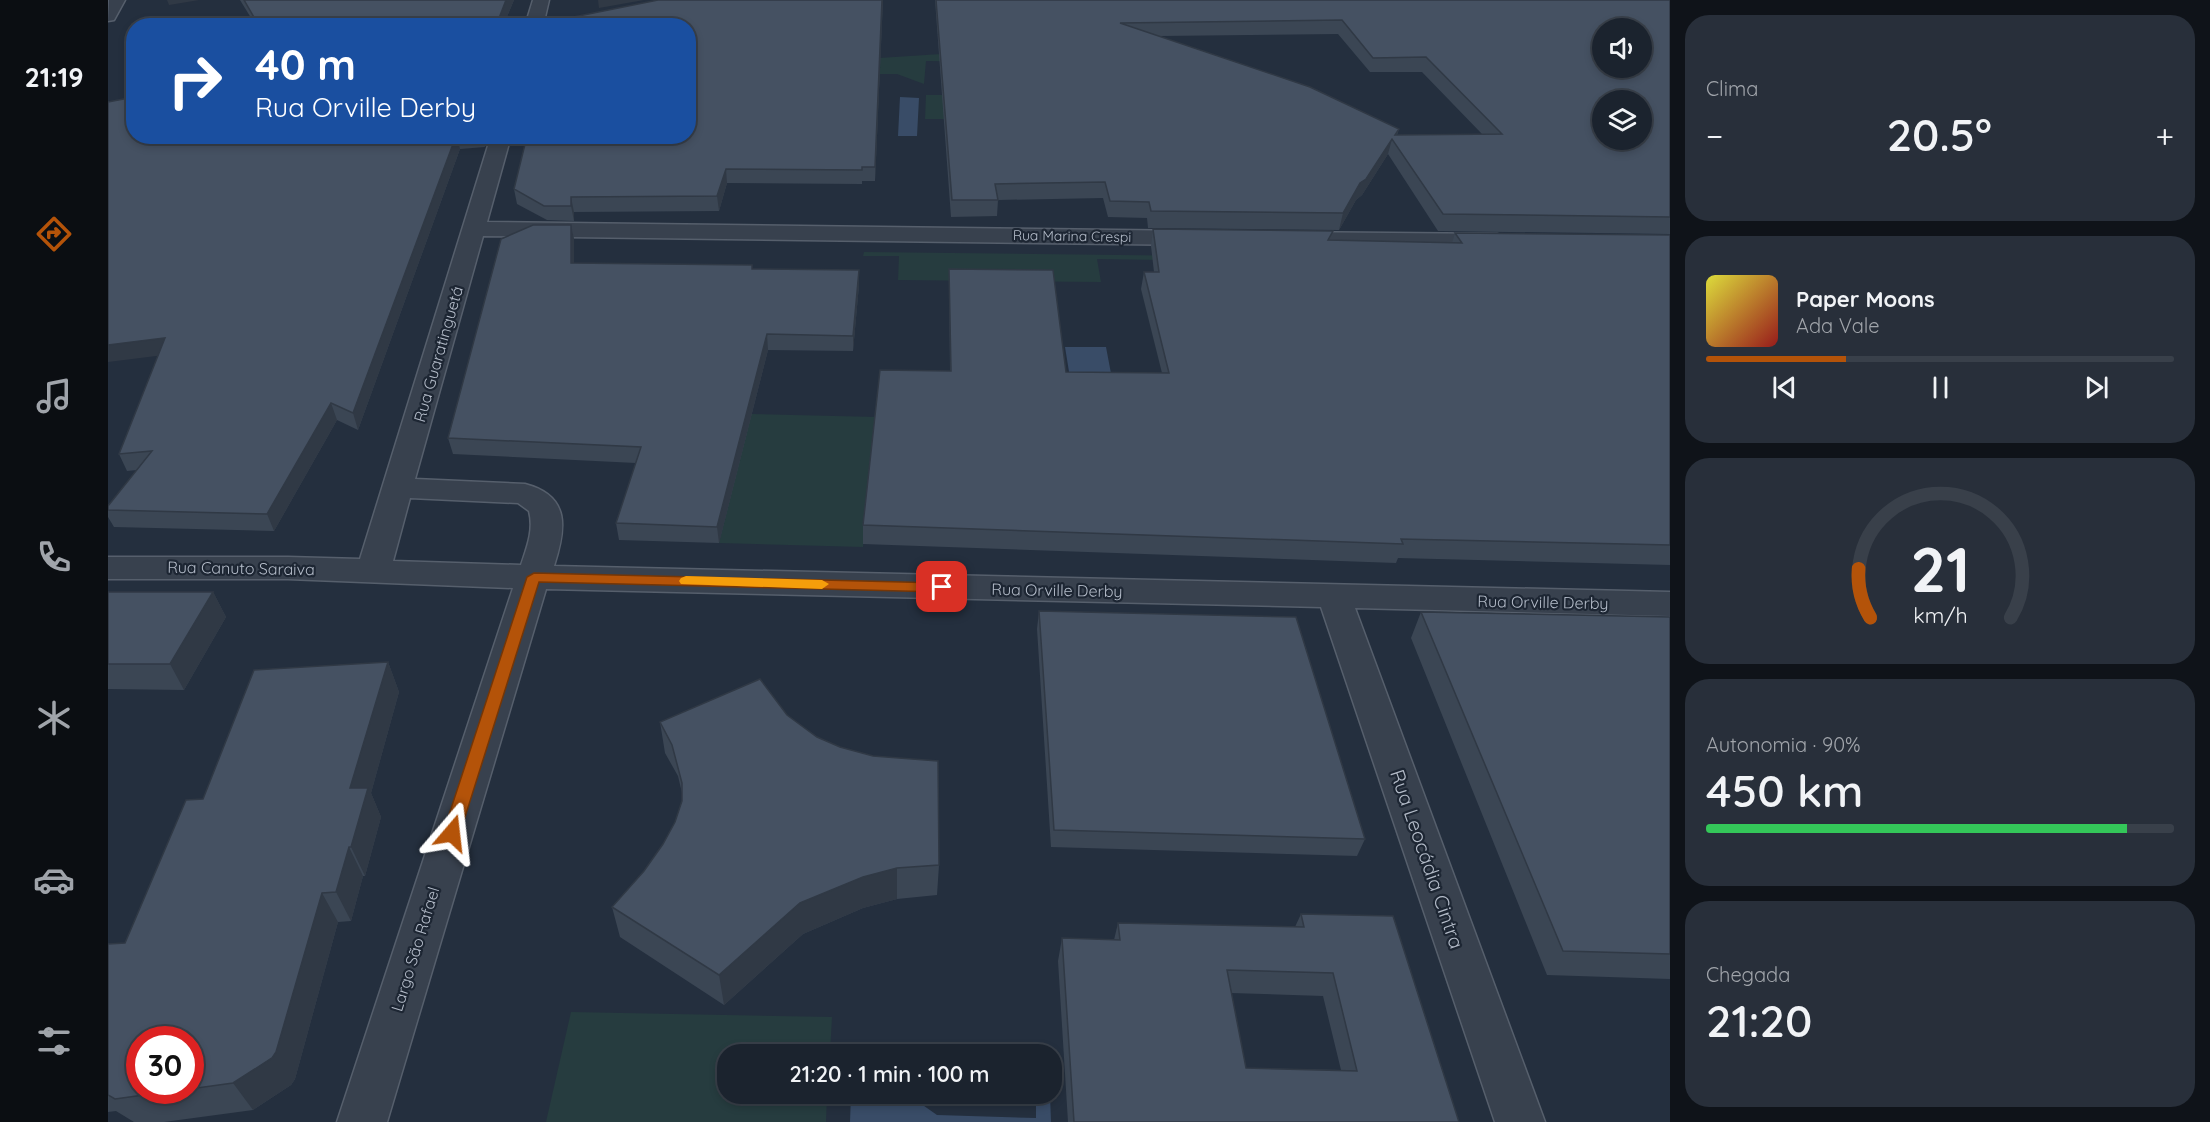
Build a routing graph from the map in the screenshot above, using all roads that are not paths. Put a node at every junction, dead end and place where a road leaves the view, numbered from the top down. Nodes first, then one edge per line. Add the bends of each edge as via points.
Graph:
1 (117, 0) edge
2 (542, 0) edge
3 (108, 16) edge
4 (536, 18) edge
5 (499, 144) edge
6 (474, 229) junction
7 (1217, 238) edge
8 (1264, 239) edge
9 (1515, 242) edge
10 (398, 488) junction
11 (108, 568) edge
12 (373, 571) junction
13 (534, 577) junction
14 (1334, 597) junction
15 (1670, 604) edge
16 (362, 1122) edge
17 (1520, 1122) edge

1 - 3 street
2 - 4 street
5 - 6 street, Rua Guaratinguetá
6 - 7 street, Rua Marina Crespi
6 - 10 street, Rua Guaratinguetá
8 - 9 street
10 - 12 street, Rua Guaratinguetá
10 - 13 street, Largo São Rafael via 525,494 543,506 547,520 546,540
11 - 12 street, Rua Canuto Saraiva
12 - 13 street, Rua Orville Derby
13 - 14 street, Rua Orville Derby
13 - 16 street, Largo São Rafael
14 - 15 street, Rua Orville Derby
14 - 17 street, Rua Leocádia Cintra

